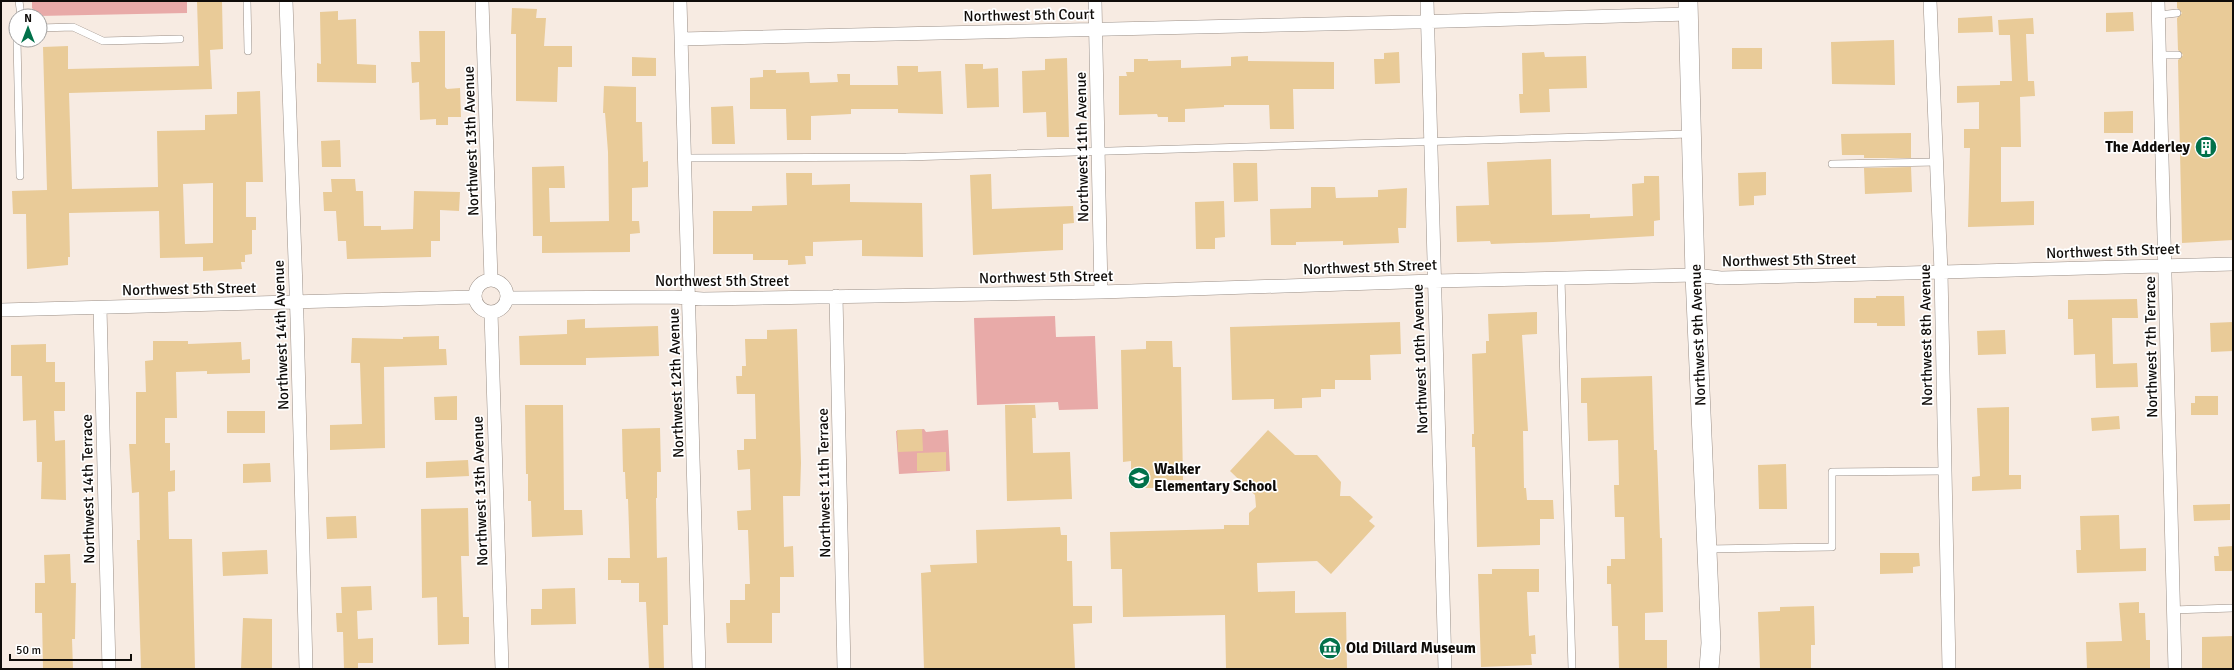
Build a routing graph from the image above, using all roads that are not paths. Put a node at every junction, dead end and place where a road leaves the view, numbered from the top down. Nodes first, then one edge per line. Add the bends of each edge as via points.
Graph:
1 (247, 1) edge
2 (286, 1) edge
3 (482, 1) edge
4 (680, 1) edge
5 (1095, 1) edge
6 (1427, 1) edge
7 (1930, 1) edge
8 (2158, 1) edge
9 (1688, 7) edge
10 (2177, 13) dead end
11 (2159, 15) junction
12 (1428, 22) junction
13 (48, 28) edge
14 (1095, 30) junction
15 (180, 39) dead end
16 (681, 39) junction
17 (17, 48) edge
18 (248, 51) dead end
19 (2160, 55) junction
20 (2178, 55) dead end
21 (1692, 134) junction
22 (1430, 142) junction
23 (1098, 150) junction
24 (685, 158) junction
25 (1936, 162) junction
26 (1832, 164) dead end
27 (20, 176) dead end
28 (2233, 264) edge
29 (2165, 265) junction
30 (1941, 272) junction
31 (1695, 275) junction
32 (1561, 278) junction
33 (491, 280) junction
34 (1434, 281) junction
35 (1101, 292) junction
36 (836, 296) junction
37 (474, 297) junction
38 (507, 298) junction
39 (689, 298) junction
40 (297, 303) junction
41 (100, 308) junction
42 (1, 310) edge
43 (491, 312) junction
44 (1945, 472) junction
45 (1706, 549) junction
46 (2233, 608) edge
47 (2172, 610) junction
48 (109, 669) edge
49 (306, 669) edge
50 (502, 669) edge
51 (699, 669) edge
52 (844, 669) edge
53 (1445, 669) edge
54 (1572, 669) edge
55 (1709, 669) edge
56 (1949, 669) edge
57 (2175, 669) edge

1 - 18 lane
2 - 40 street, Northwest 14th Avenue
3 - 33 street, Northwest 13th Avenue
4 - 16 street, Northwest 12th Avenue
5 - 14 street, Northwest 11th Avenue
6 - 12 street, Northwest 10th Avenue
7 - 25 street, Northwest 8th Avenue
8 - 11 street, Northwest 7th Terrace
9 - 12 street, Northwest 5th Court
9 - 21 main road, Northwest 9th Avenue
10 - 11 lane
11 - 19 street, Northwest 7th Terrace
12 - 14 street, Northwest 5th Court
12 - 22 street, Northwest 10th Avenue
13 - 15 lane via 73,27 103,41
14 - 16 street, Northwest 5th Court
14 - 23 street, Northwest 11th Avenue
16 - 24 street, Northwest 12th Avenue
17 - 27 lane
19 - 20 lane
19 - 29 street, Northwest 7th Terrace
21 - 22 lane
21 - 31 main road, Northwest 9th Avenue
22 - 23 lane
22 - 34 street, Northwest 10th Avenue
23 - 24 lane via 906,157
23 - 35 street, Northwest 11th Avenue
24 - 39 street, Northwest 12th Avenue
25 - 26 lane
25 - 30 street, Northwest 8th Avenue
28 - 29 street, Northwest 5th Street
29 - 30 street, Northwest 5th Street
29 - 47 street, Northwest 7th Terrace
30 - 31 street, Northwest 5th Street via 1721,278
30 - 44 street, Northwest 8th Avenue
31 - 32 street, Northwest 5th Street
31 - 45 main road, Northwest 9th Avenue
32 - 34 street, Northwest 5th Street
32 - 54 lane
33 - 37 street via 481,283 474,292
33 - 38 street via 501,283
34 - 35 street, Northwest 5th Street
34 - 53 street, Northwest 10th Avenue
35 - 36 street, Northwest 5th Street
36 - 39 street, Northwest 5th Street
36 - 52 street, Northwest 11th Terrace
37 - 40 street, Northwest 5th Street
37 - 43 street via 482,310
38 - 39 street, Northwest 5th Street
38 - 43 street via 503,307
39 - 51 street, Northwest 12th Avenue
40 - 41 street, Northwest 5th Street
40 - 49 street, Northwest 14th Avenue
41 - 42 street, Northwest 5th Street
41 - 48 street, Northwest 14th Terrace
43 - 50 street, Northwest 13th Avenue
44 - 45 lane via 1832,472 1832,547
44 - 56 street, Northwest 8th Avenue
45 - 55 main road, Northwest 9th Avenue via 1711,643
46 - 47 lane
47 - 57 street, Northwest 7th Terrace

